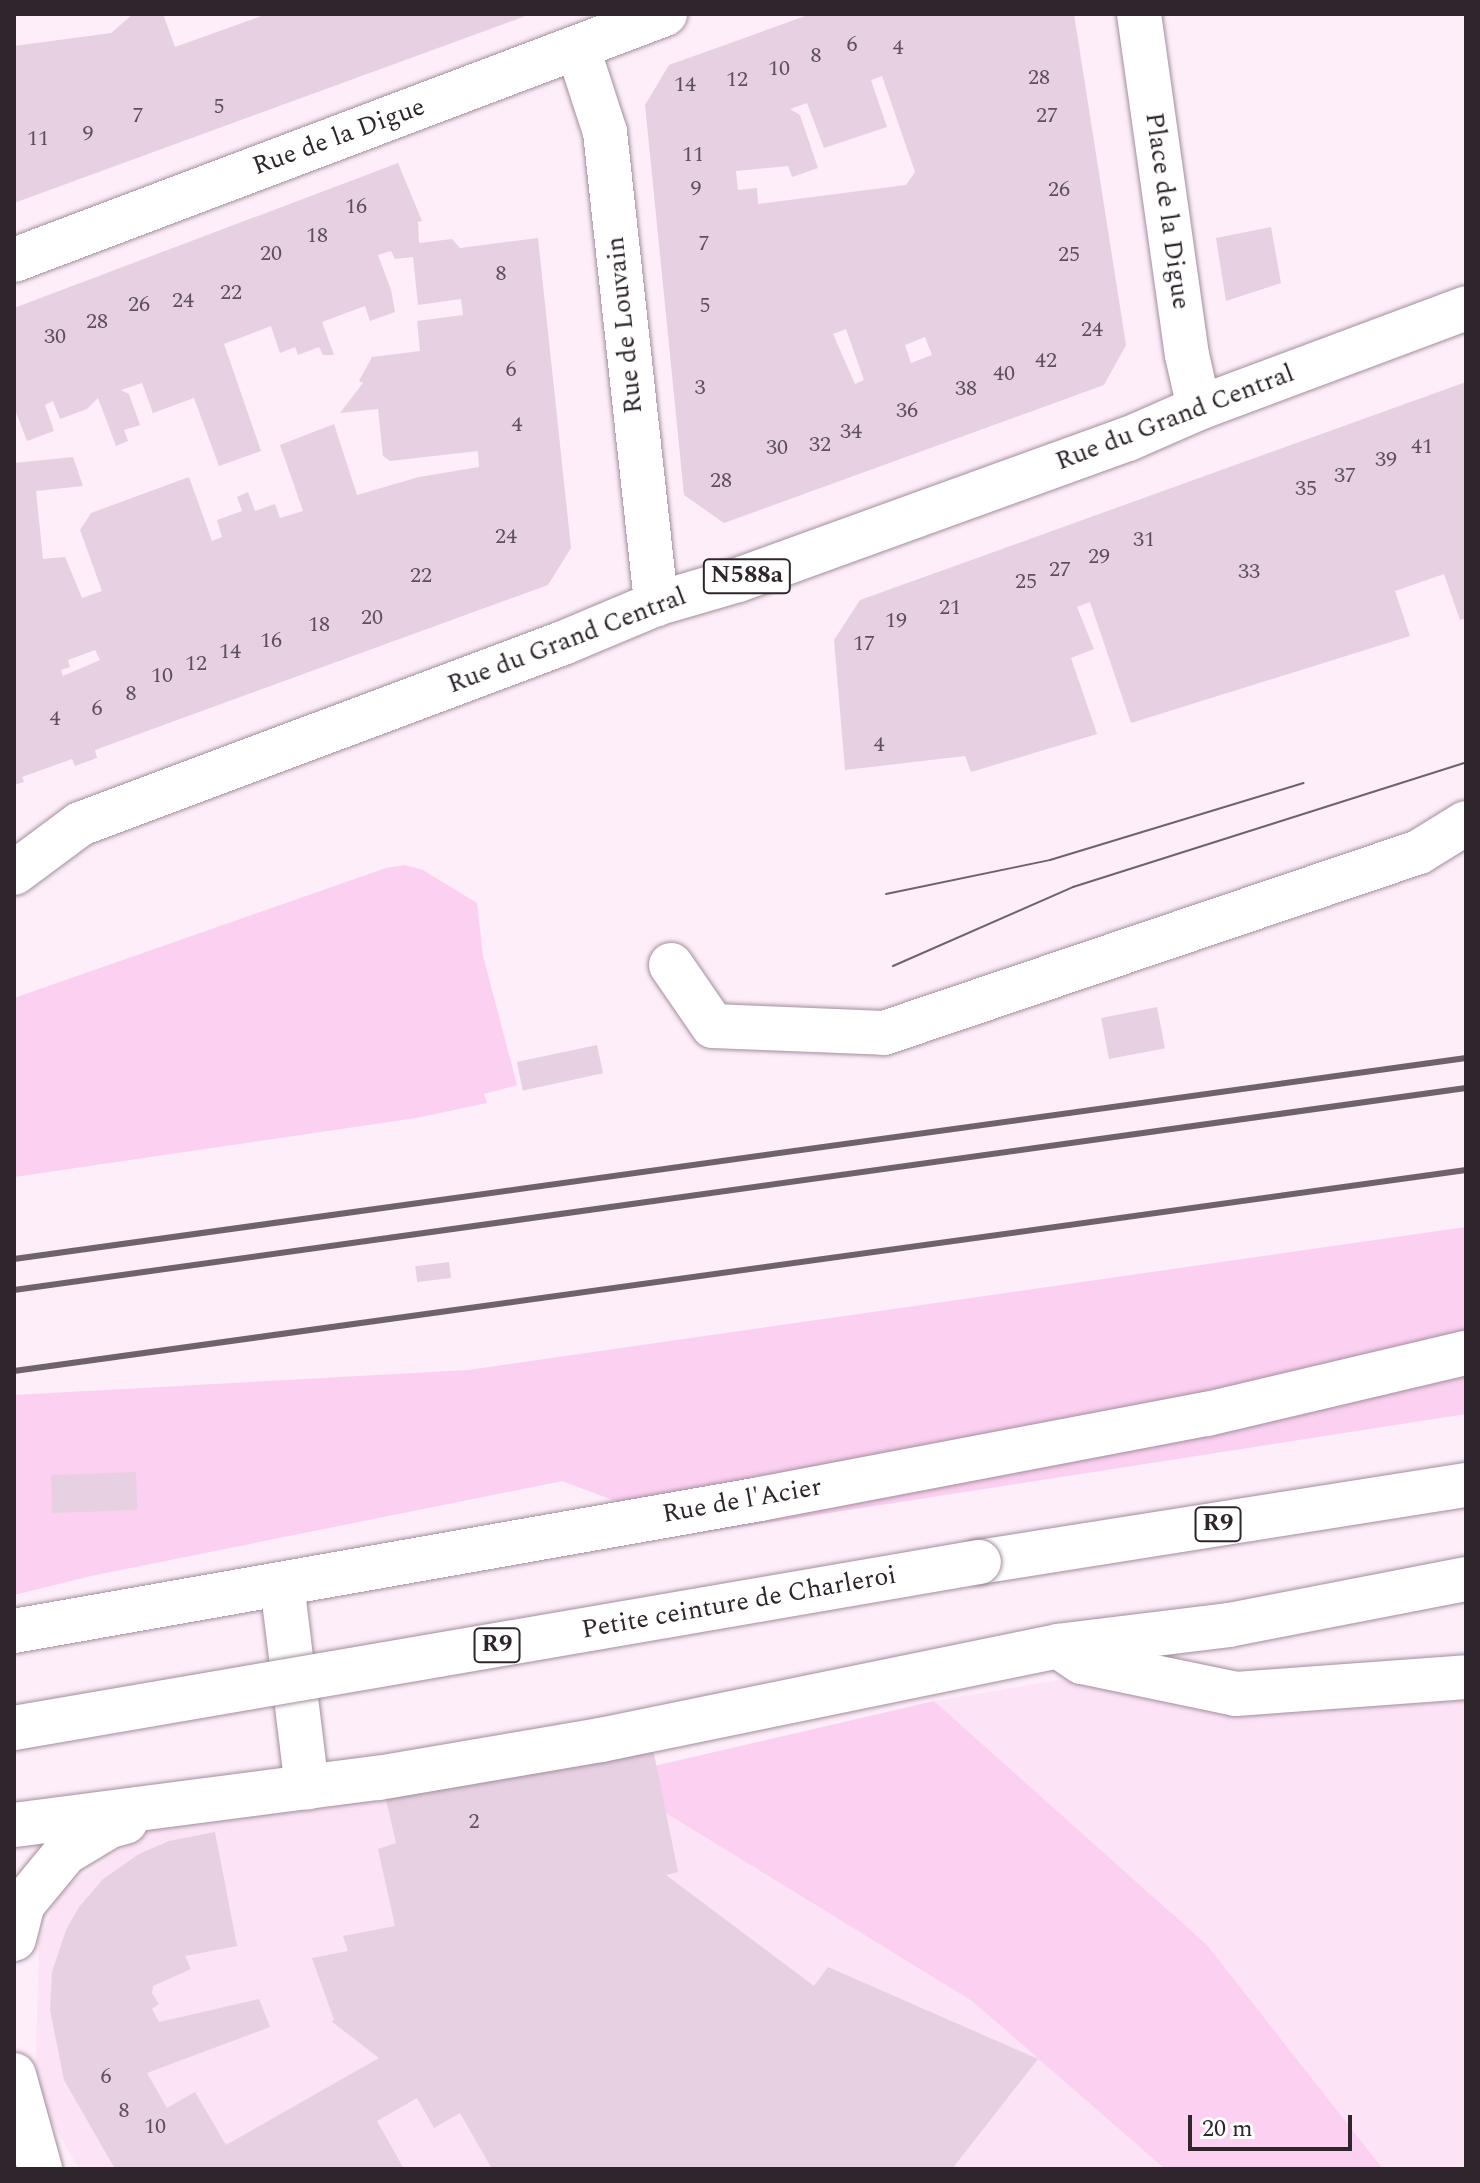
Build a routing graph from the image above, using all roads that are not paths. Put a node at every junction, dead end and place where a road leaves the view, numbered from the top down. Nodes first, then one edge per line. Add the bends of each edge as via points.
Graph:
1 (665, 14) edge
2 (1139, 14) edge
3 (578, 49) junction
4 (14, 260) edge
5 (1466, 308) edge
6 (1199, 408) junction
7 (656, 604) junction
8 (1466, 823) edge
9 (21, 862) edge
10 (671, 965) dead end
11 (1466, 1353) edge
12 (1466, 1485) edge
13 (1466, 1579) edge
14 (282, 1584) junction
15 (14, 1631) edge
16 (1058, 1646) junction
17 (1466, 1677) edge
18 (14, 1728) edge
19 (307, 1787) junction
20 (191, 1801) junction
21 (14, 1825) edge
22 (14, 1939) edge
23 (14, 2075) edge
24 (14, 2163) edge
25 (17, 2169) edge
26 (40, 2169) edge

1 - 3 main road, Rue de la Digue
2 - 6 main road, Place de la Digue
3 - 4 main road, Rue de la Digue
3 - 7 main road, Rue de Louvain via 605,132
5 - 6 main road, Rue du Grand Central / N588a
6 - 7 main road, Rue du Grand Central / N588a via 1128,439 738,580
7 - 9 main road, Rue du Grand Central / N588a via 80,824
8 - 10 main road via 1419,852 884,1033 713,1026
11 - 14 main road, Rue de l'Acier via 1207,1414
12 - 18 main road, Petite ceinture de Charleroi / R9, bridge via 979,1562
13 - 16 main road via 1229,1625
14 - 15 main road, Rue de l'Acier
14 - 19 main road
16 - 17 main road via 1082,1662 1236,1694
16 - 19 main road via 601,1740
19 - 20 main road
20 - 21 main road
20 - 22 main road via 110,1826 65,1853 23,1904
23 - 26 main road
24 - 25 main road

